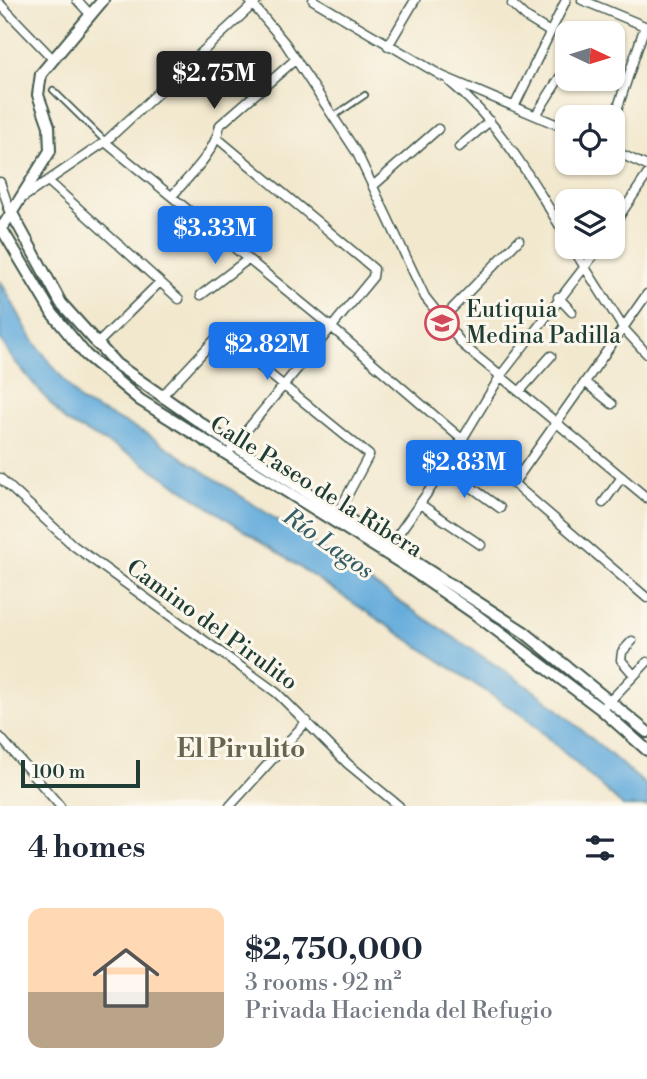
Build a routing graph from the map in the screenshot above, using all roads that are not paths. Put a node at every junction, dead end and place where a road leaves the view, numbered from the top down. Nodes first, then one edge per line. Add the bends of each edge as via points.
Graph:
1 (77, 0) edge
2 (103, 0) edge
3 (313, 0) edge
4 (415, 0) edge
5 (566, 0) edge
6 (582, 0) edge
7 (254, 2) edge
8 (0, 4) edge
9 (512, 4) dead end
10 (90, 14) junction
11 (646, 27) edge
12 (550, 32) junction
13 (388, 46) junction
14 (52, 58) junction
15 (296, 60) junction
16 (442, 76) junction
17 (555, 85) edge
18 (53, 90) dead end
19 (483, 92) junction
20 (365, 95) dead end
21 (477, 104) junction
22 (514, 105) junction
23 (619, 105) edge
24 (536, 115) junction
25 (333, 116) junction
26 (490, 121) junction
27 (555, 124) edge
28 (438, 129) dead end
29 (217, 138) junction
30 (105, 142) junction
31 (459, 147) dead end
32 (625, 156) edge
33 (647, 166) edge
34 (647, 175) edge
35 (48, 181) junction
36 (0, 182) edge
37 (373, 186) junction
38 (172, 197) junction
39 (14, 207) junction
40 (625, 208) edge
41 (0, 217) edge
42 (555, 219) edge
43 (1, 229) edge
44 (519, 240) dead end
45 (579, 259) edge
46 (592, 259) edge
47 (247, 260) junction
48 (585, 269) junction
49 (160, 282) junction
50 (647, 294) edge
51 (201, 295) dead end
52 (558, 297) junction
53 (178, 299) dead end
54 (572, 312) dead end
55 (441, 320) junction
56 (330, 326) junction
57 (624, 329) junction
58 (96, 345) junction
59 (647, 354) edge
60 (551, 356) dead end
61 (501, 375) junction
62 (284, 383) junction
63 (586, 383) junction
64 (520, 391) junction
65 (161, 397) junction
66 (612, 404) dead end
67 (555, 422) junction
68 (463, 441) junction
69 (234, 445) junction
70 (227, 455) junction
71 (445, 468) junction
72 (622, 477) junction
73 (0, 478) edge
74 (513, 484) junction
75 (647, 498) edge
76 (603, 503) dead end
77 (419, 504) junction
78 (500, 508) dead end
79 (339, 511) junction
80 (481, 545) dead end
81 (387, 549) junction
82 (647, 598) edge
83 (632, 640) dead end
84 (647, 662) edge
85 (634, 675) junction
86 (606, 706) junction
87 (307, 721) junction
88 (647, 732) edge
89 (0, 737) edge
90 (647, 750) edge
91 (60, 806) edge
92 (230, 806) edge
93 (399, 806) edge

1 - 10 street
2 - 10 street
3 - 13 street
4 - 13 street
5 - 12 street
6 - 11 street
7 - 15 street
7 - 30 street
8 - 14 street
9 - 12 street
10 - 14 street
11 - 23 street
12 - 22 street
13 - 16 street
14 - 39 street via 41,74 38,95 49,125 50,151
15 - 25 street
15 - 29 street via 220,125
16 - 19 street
16 - 21 street
17 - 24 street
18 - 30 lane
19 - 21 street
19 - 22 street
20 - 25 lane
21 - 26 street
22 - 24 street
24 - 27 street
25 - 37 street
26 - 31 street
26 - 42 street via 519,158
28 - 37 street
29 - 38 street
29 - 56 street via 374,269 373,277
30 - 35 street
30 - 38 street
32 - 33 street
34 - 40 street
35 - 39 street
35 - 49 street
36 - 39 street, Calle Paseo de la Ribera
37 - 55 street via 425,297
38 - 47 street
39 - 41 street
39 - 43 street
39 - 58 street, Calle Paseo de la Ribera via 61,303
43 - 70 street, Calle Paseo de la Ribera via 51,313 86,355 140,400
44 - 55 street
45 - 48 street
46 - 48 street
47 - 51 street
47 - 56 street
48 - 52 street
48 - 57 street
49 - 53 street
49 - 58 street
50 - 57 street
52 - 54 street
52 - 61 street
55 - 61 street via 463,345
56 - 62 street
56 - 68 street
57 - 59 street
57 - 63 street
58 - 65 street, Calle Paseo de la Ribera
60 - 64 street
61 - 64 street
61 - 68 street
62 - 65 street via 220,334
62 - 69 street
62 - 79 street via 369,455
63 - 66 street
63 - 67 street
64 - 67 street
65 - 69 street, Calle Paseo de la Ribera
67 - 72 street
67 - 74 street
68 - 71 street
68 - 74 street
69 - 70 street
69 - 79 street, Calle Paseo de la Ribera
70 - 81 street, Calle Paseo de la Ribera
71 - 77 street
71 - 78 street
72 - 75 street
72 - 76 street
73 - 87 street, Camino del Pirulito via 74,547 277,693
74 - 82 street
77 - 80 street
77 - 81 street
79 - 81 street, Calle Paseo de la Ribera
81 - 86 street, Calle Paseo de la Ribera via 524,632
83 - 85 street via 621,660
84 - 85 street
85 - 86 street
86 - 88 street, Calle Paseo de la Ribera
86 - 90 street, Calle Paseo de la Ribera
87 - 92 street
87 - 93 street, Camino del Pirulito via 348,764
89 - 91 street

